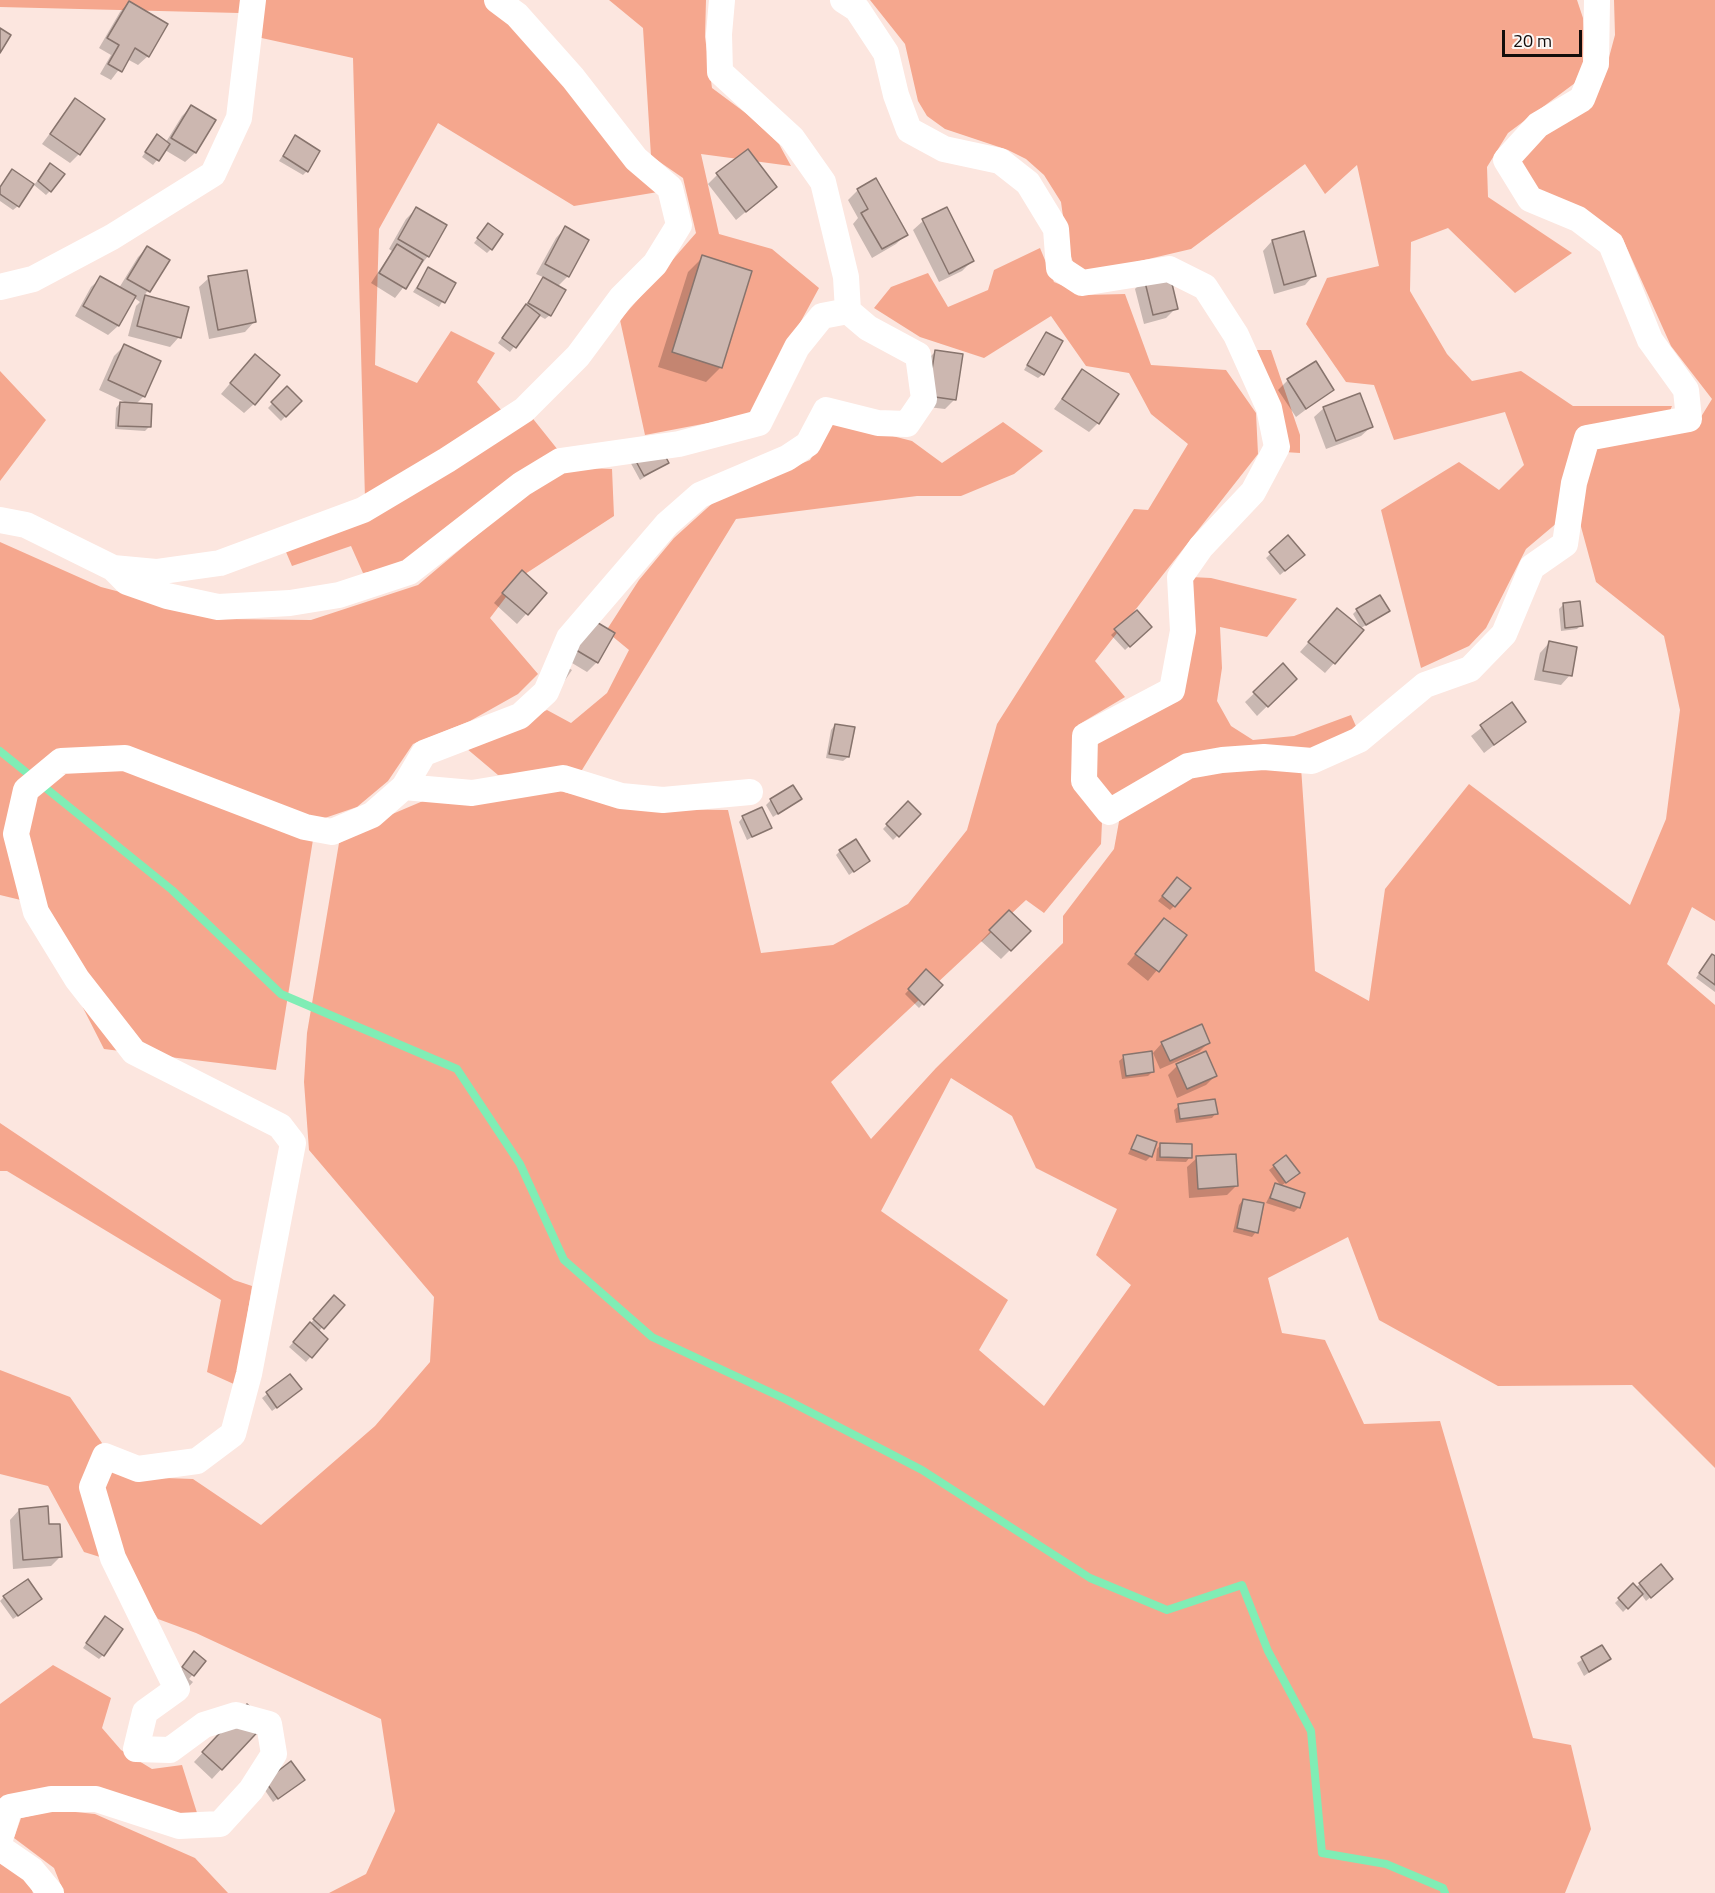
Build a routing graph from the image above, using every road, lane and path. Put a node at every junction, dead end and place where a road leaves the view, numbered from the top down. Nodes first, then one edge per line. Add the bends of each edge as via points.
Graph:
1 (254, 0) edge
2 (497, 0) edge
3 (722, 0) edge
4 (843, 0) edge
5 (1597, 0) edge
6 (0, 286) edge
7 (848, 311) junction
8 (0, 520) edge
9 (113, 568) junction
10 (404, 787) junction
11 (750, 792) dead end
12 (0, 1839) edge
13 (0, 1848) edge
14 (51, 1893) edge

1 - 6 street via 239,118 213,174 112,237 43,274
2 - 9 street via 516,15 573,78 636,159 670,188 679,225 655,264 621,298 578,356 524,410 363,510 220,563 156,572
3 - 7 street via 720,72 792,138 823,182 846,277
4 - 5 street via 857,9 886,54 909,130 944,149 1000,161 1028,183 1056,229 1059,268 1082,283 1169,269 1205,287 1236,335 1269,408 1277,447 1252,492 1201,547 1180,577 1183,631 1172,690 1085,736 1084,781 1109,812 1188,766 1264,757 1312,761 1359,740 1425,685 1470,669 1504,634 1532,567 1565,544 1574,483 1587,438 1689,419 1686,390 1650,340 1611,244 1578,219 1530,199 1506,160 1538,125 1582,99 1596,64
7 - 9 street via 822,316 797,347 759,423 679,444 560,461 522,484 409,572 339,595 290,603 219,607 167,596 127,582
7 - 10 street via 868,328 918,355 924,399 907,424 878,423 826,410 808,444 787,458 700,495 667,524 569,638 546,692 520,716 424,753
8 - 9 street via 26,525
10 - 11 street via 472,793 563,778 621,796 663,800
10 - 12 street via 372,815 332,832 305,827 125,758 61,761 26,790 16,834 36,912 77,979 134,1052 280,1126 293,1143 249,1374 233,1434 197,1461 138,1469 105,1456 92,1487 113,1558 177,1689 145,1712 136,1749 170,1750 204,1725 236,1715 269,1724 274,1754 251,1790 220,1824 179,1826 96,1799 51,1799 10,1807
13 - 14 street via 32,1870

